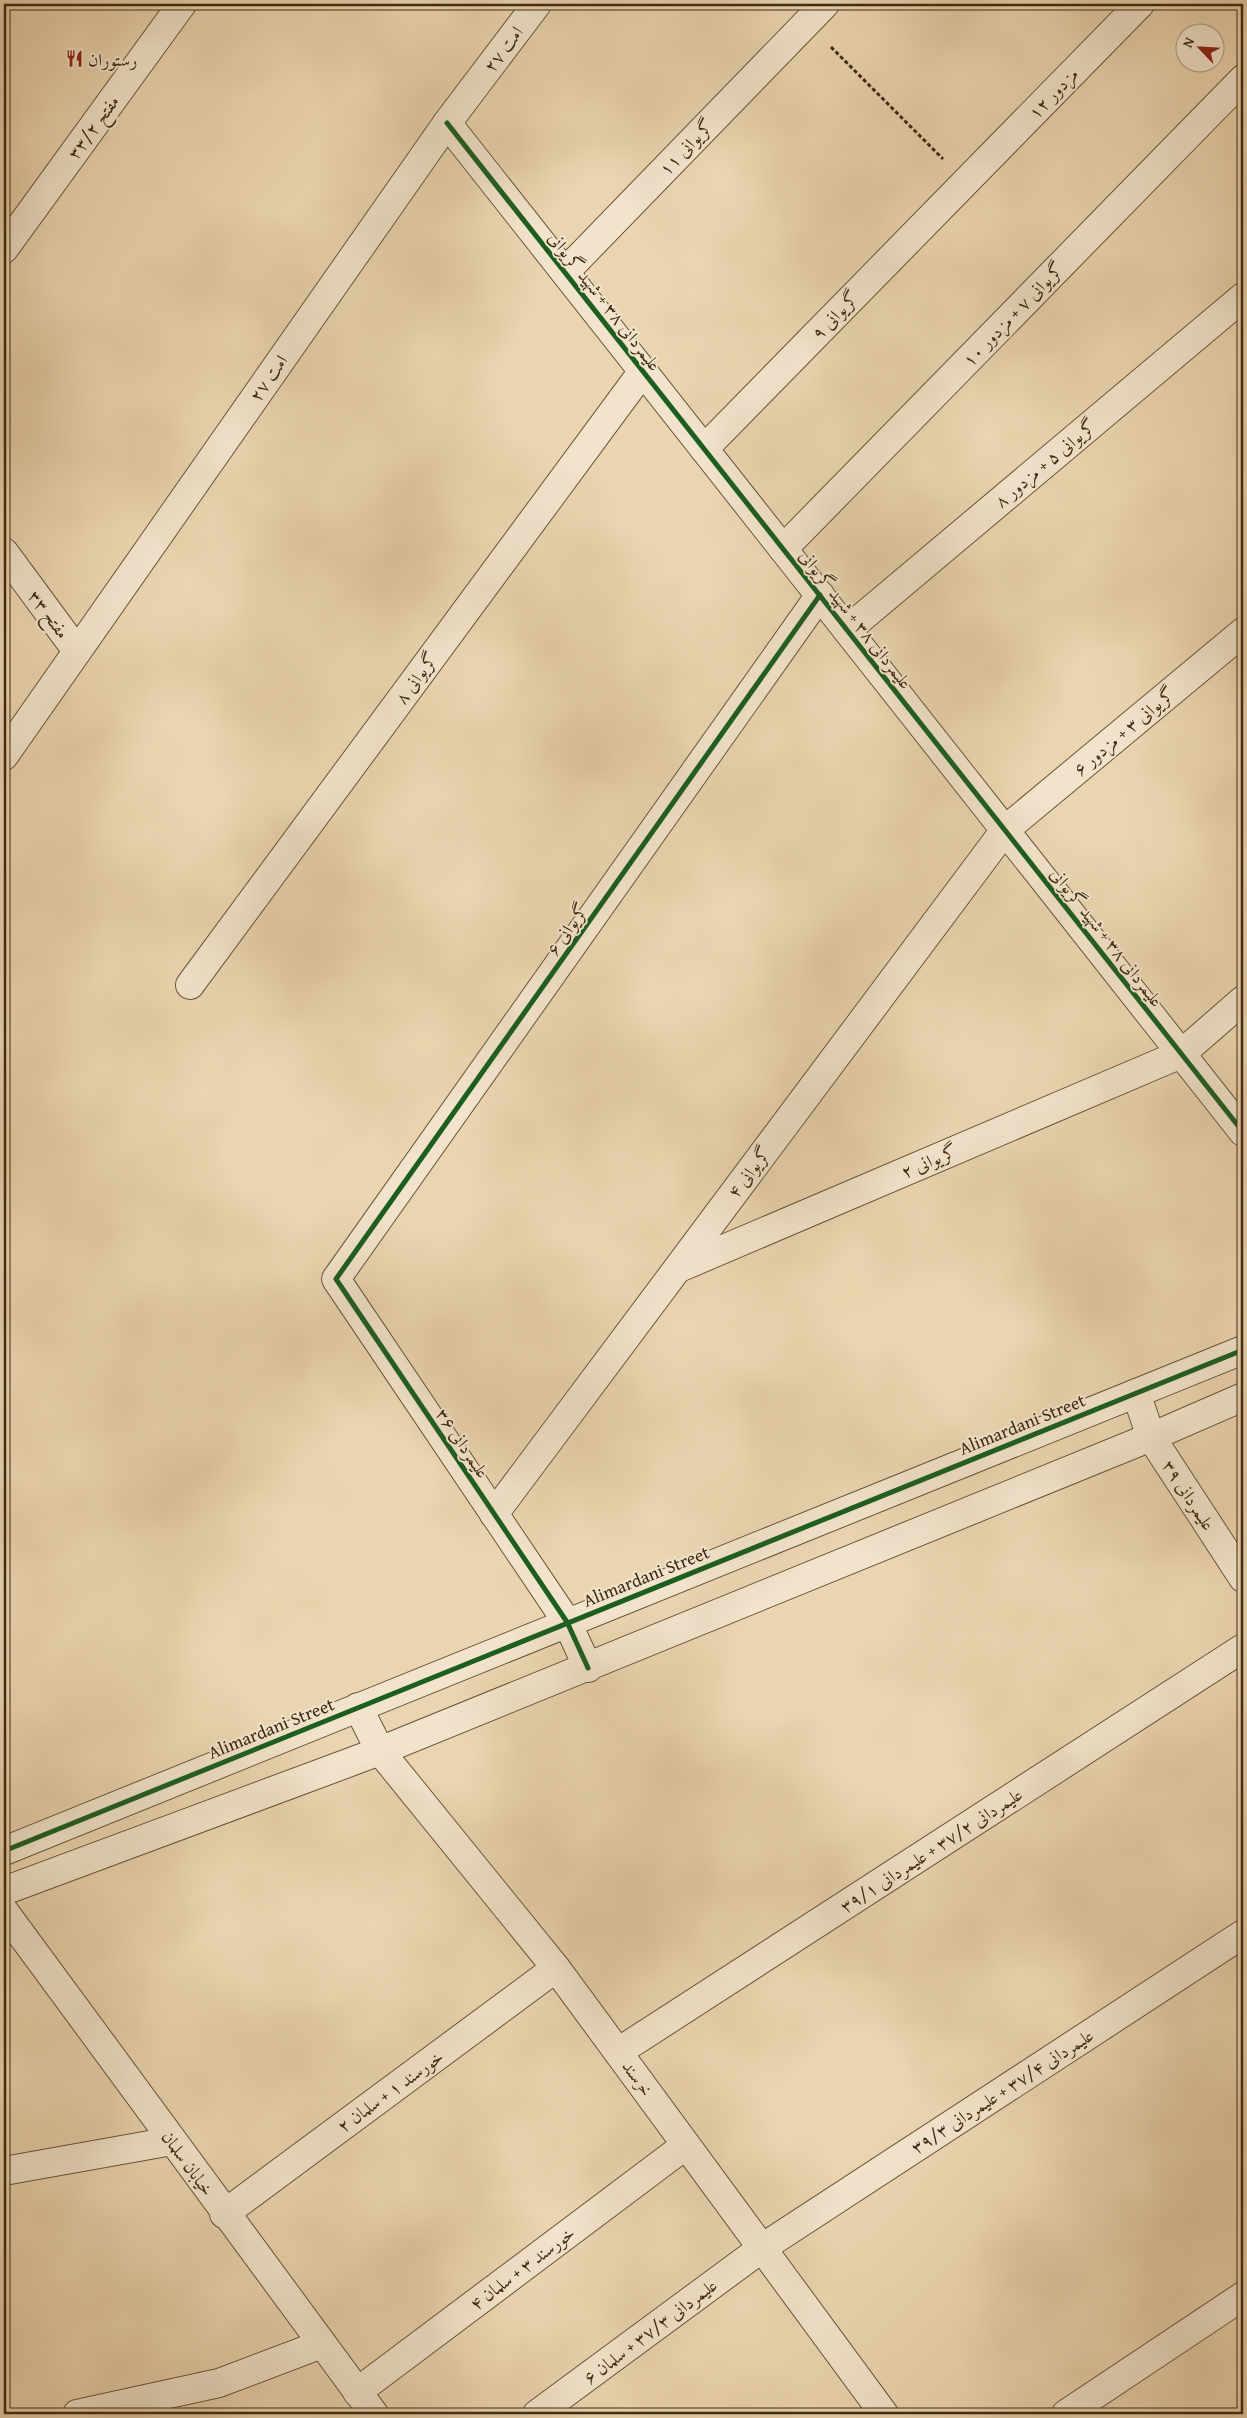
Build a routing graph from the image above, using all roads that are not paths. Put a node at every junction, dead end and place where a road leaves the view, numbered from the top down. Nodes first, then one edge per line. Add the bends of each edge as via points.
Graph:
1 (182, 4) edge
2 (537, 4) edge
3 (1140, 4) edge
4 (816, 13) edge
5 (1243, 79) edge
6 (447, 123) junction
7 (966, 182) joint
8 (4, 250) edge
9 (565, 272) junction
10 (1243, 297) edge
11 (643, 371) junction
12 (704, 448) junction
13 (783, 549) junction
14 (4, 552) edge
15 (820, 596) junction
16 (847, 630) junction
17 (1243, 632) edge
18 (77, 651) junction
19 (4, 756) edge
20 (1005, 830) junction
21 (190, 985) dead end
22 (1243, 1000) edge
23 (1181, 1054) junction
24 (1243, 1132) edge
25 (677, 1268) junction
26 (336, 1278) joint
27 (1243, 1350) edge
28 (1136, 1393) junction
29 (1243, 1397) edge
30 (1151, 1437) junction
31 (494, 1514) junction
32 (1243, 1578) edge
33 (567, 1622) junction
34 (1243, 1648) edge
35 (588, 1668) junction
36 (358, 1707) junction
37 (380, 1751) junction
38 (4, 1851) edge
39 (4, 1891) edge
40 (4, 1911) edge
41 (1243, 1934) edge
42 (556, 1968) junction
43 (618, 2052) junction
44 (172, 2141) junction
45 (686, 2144) junction
46 (4, 2171) edge
47 (224, 2214) junction
48 (762, 2248) junction
49 (1243, 2296) edge
50 (322, 2344) junction
51 (357, 2392) junction
52 (877, 2411) edge
53 (77, 2414) edge
54 (374, 2414) edge
55 (538, 2414) edge
56 (1066, 2414) edge

1 - 8 street, مفتح ۳۳/۲
2 - 6 street, امت ۲۷
3 - 7 street, مزدور ۱۲
4 - 9 street, گریوانی ۱۱
5 - 13 street, گریوانی ۷ + مزدور ۱۰
6 - 9 street, علیمردانی ۳۸ + شهید گریوانی
6 - 18 street, امت ۲۷
7 - 12 street, گریوانی ۹
9 - 11 street, علیمردانی ۳۸ + شهید گریوانی
10 - 16 street, گریوانی ۵ + مزدور ۸
11 - 12 street, علیمردانی ۳۸ + شهید گریوانی
11 - 21 street, گریوانی ۸
12 - 13 street, علیمردانی ۳۸ + شهید گریوانی
13 - 15 street, علیمردانی ۳۸ + شهید گریوانی
14 - 18 street, مفتح ۳۳
15 - 16 street, علیمردانی ۳۸ + شهید گریوانی
15 - 26 street, گریوانی ۶
16 - 20 street, علیمردانی ۳۸ + شهید گریوانی
17 - 20 street, گریوانی ۳ + مزدور ۶
18 - 19 street, امت ۲۷
20 - 23 street, علیمردانی ۳۸ + شهید گریوانی
20 - 25 street, گریوانی ۴
22 - 23 street, گریوانی ۲
23 - 24 street, علیمردانی ۳۸ + شهید گریوانی
23 - 25 street, گریوانی ۲
25 - 31 street, گریوانی ۴
26 - 31 street, علیمردانی ۳۶
27 - 28 street, Alimardani Street
28 - 30 street, علیمردانی ۳۹
28 - 33 street, Alimardani Street
29 - 30 street
30 - 32 street, علیمردانی ۳۹
30 - 35 street
31 - 33 street, علیمردانی ۳۶
33 - 35 street, علیمردانی ۳۶
33 - 36 street, Alimardani Street
34 - 43 street, علیمردانی ۳۷/۲ + علیمردانی ۳۹/۱
35 - 37 street
36 - 37 street, خرسند
36 - 38 street, Alimardani Street
37 - 39 street
37 - 42 street, خرسند
40 - 44 street, خیابان سلمان
41 - 48 street, علیمردانی ۳۷/۴ + علیمردانی ۳۹/۳
42 - 43 street, خرسند
42 - 47 street, خورسند ۱ + سلمان ۲
43 - 45 street, خرسند
44 - 46 street
44 - 47 street, خیابان سلمان
45 - 48 street, خرسند
45 - 51 street, خورسند ۳ + سلمان ۴
47 - 50 street, خیابان سلمان
48 - 52 street, خرسند
48 - 55 street, علیمردانی ۳۷/۳ + سلمان ۶
49 - 56 street
50 - 51 street, خیابان سلمان
50 - 53 street via 219,2383
51 - 54 street, خیابان سلمان

